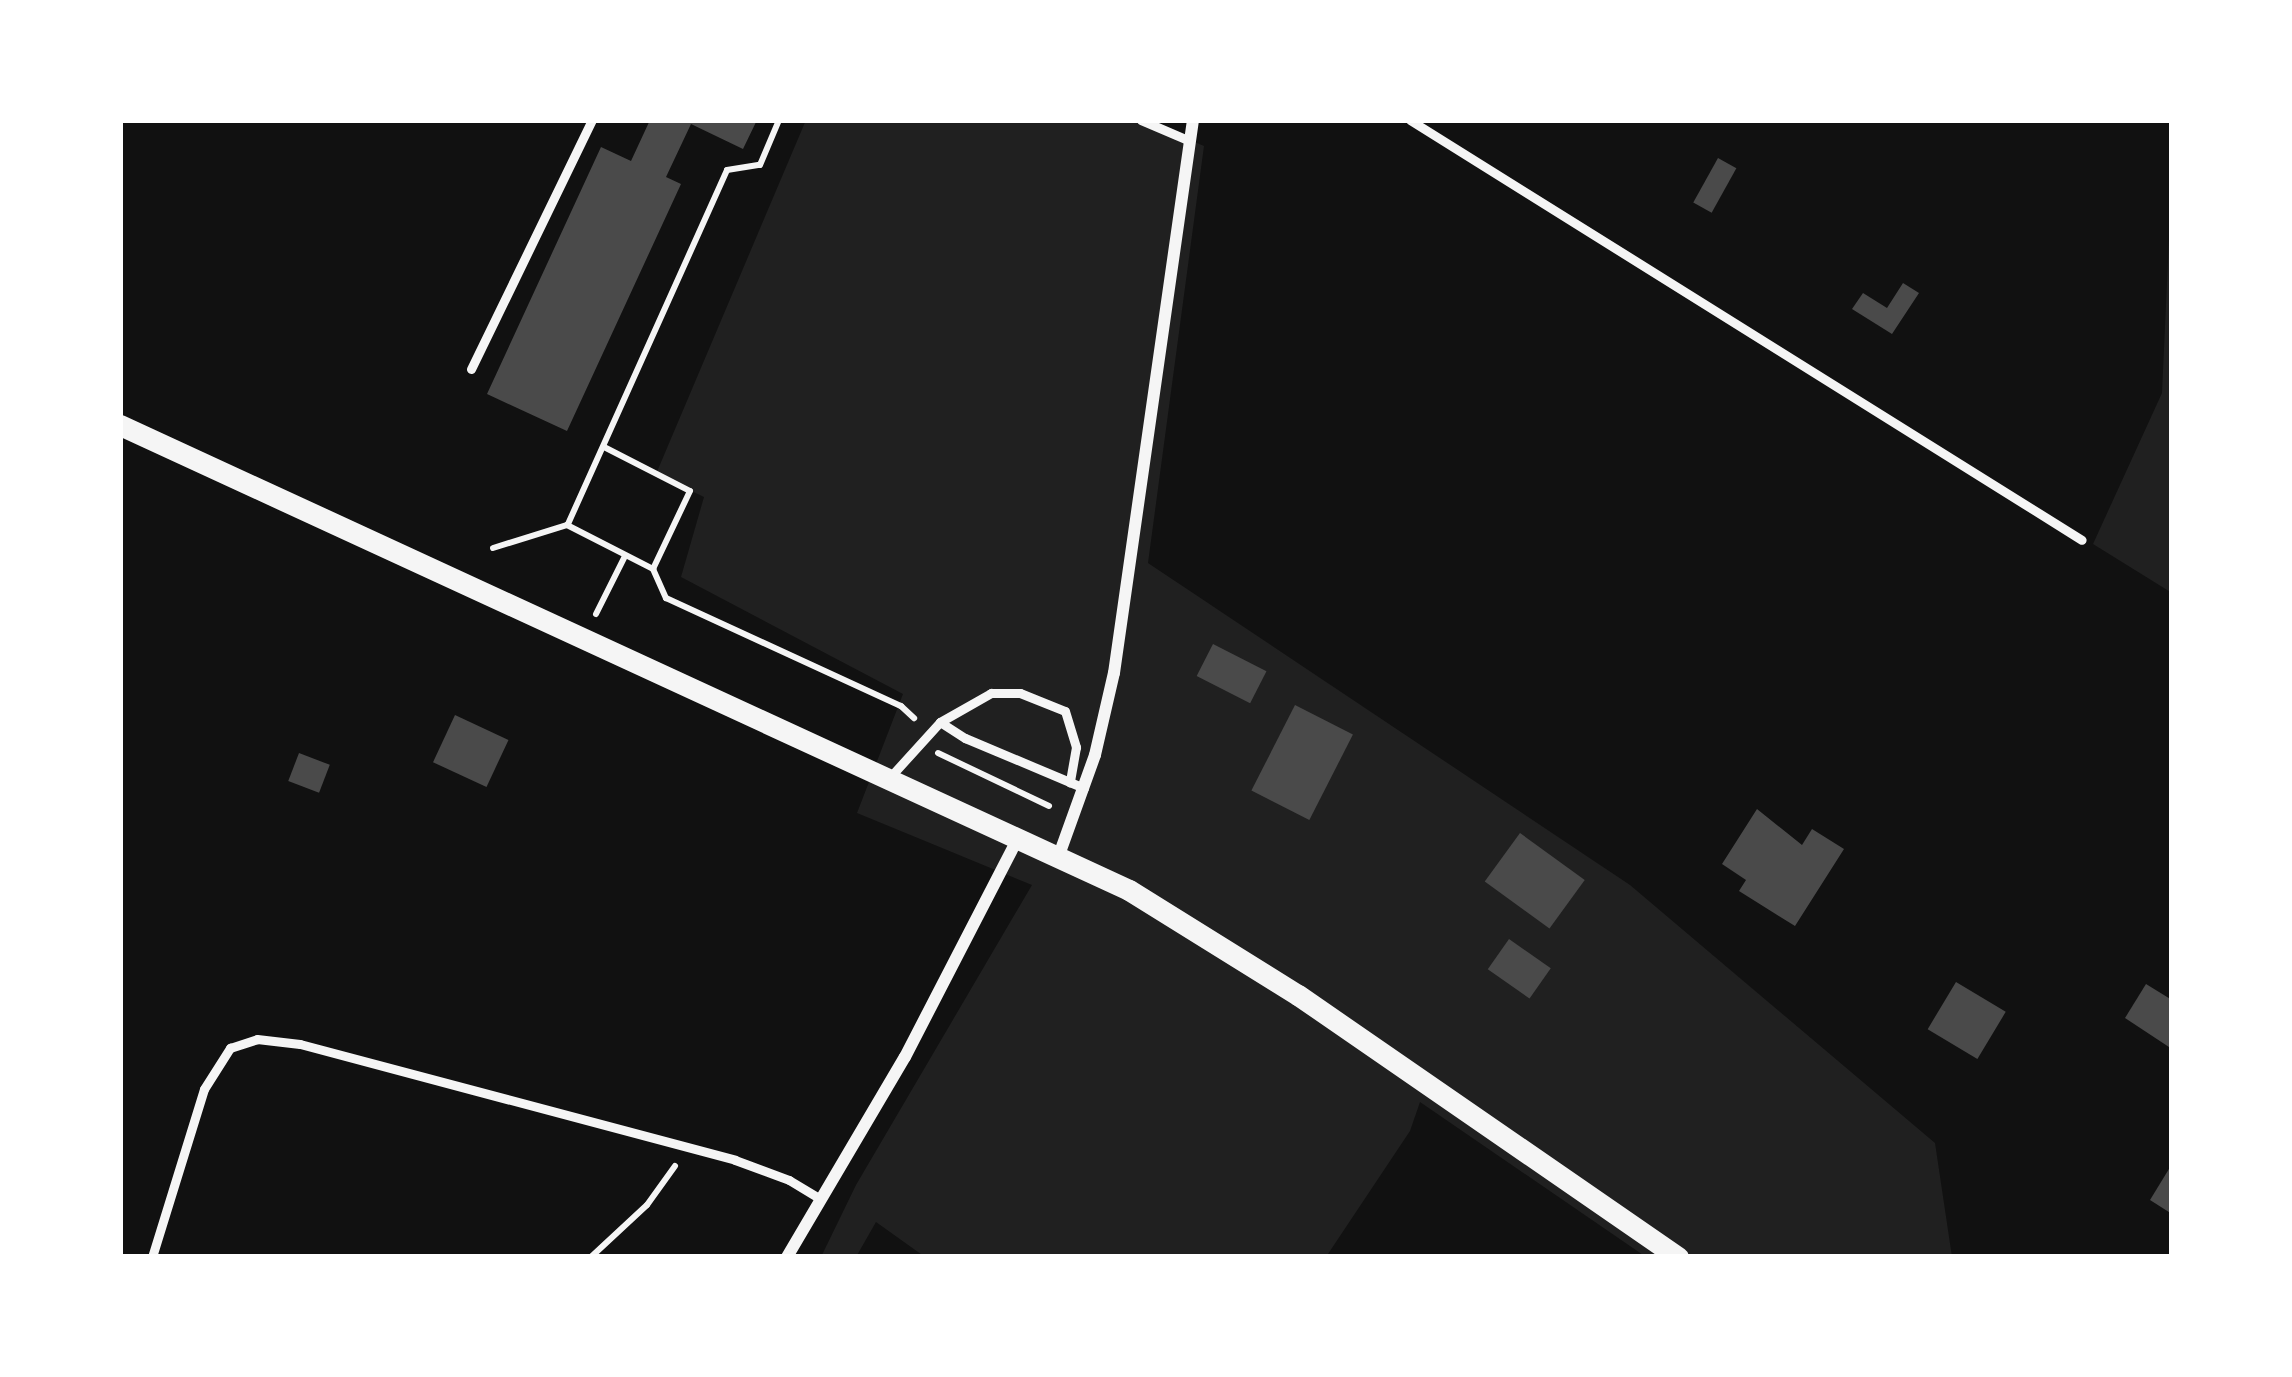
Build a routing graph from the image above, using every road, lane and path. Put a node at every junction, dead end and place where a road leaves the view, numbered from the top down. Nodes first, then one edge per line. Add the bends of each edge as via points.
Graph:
1 (592, 120) edge
2 (779, 120) edge
3 (1141, 120) edge
4 (1193, 120) edge
5 (1410, 120) edge
6 (1190, 142) junction
7 (471, 369) dead end
8 (120, 425) edge
9 (606, 448) junction
10 (568, 525) dead end
11 (2082, 540) dead end
12 (624, 558) dead end
13 (653, 569) dead end
14 (585, 638) junction
15 (940, 722) junction
16 (890, 778) junction
17 (1070, 782) junction
18 (1084, 788) junction
19 (1019, 837) junction
20 (1059, 855) junction
21 (680, 1145) junction
22 (821, 1198) junction
23 (152, 1257) edge
24 (591, 1257) edge
25 (787, 1257) edge
26 (1678, 1257) edge

1 - 7 lane
2 - 9 path via 760,165 727,170
3 - 6 lane
4 - 6 street
5 - 11 lane
6 - 18 street via 1114,674
8 - 14 street
9 - 10 path
9 - 13 path via 690,490
12 - 14 path
14 - 16 street
15 - 16 lane
15 - 17 lane
15 - 17 lane via 991,693 1020,693 1065,711 1076,747
16 - 19 street
17 - 18 lane
18 - 20 street
19 - 20 street
19 - 22 street
20 - 26 street via 1248,962
21 - 22 lane
21 - 23 lane via 256,1039 230,1048 204,1089
21 - 24 path via 675,1166 646,1205
22 - 25 street

